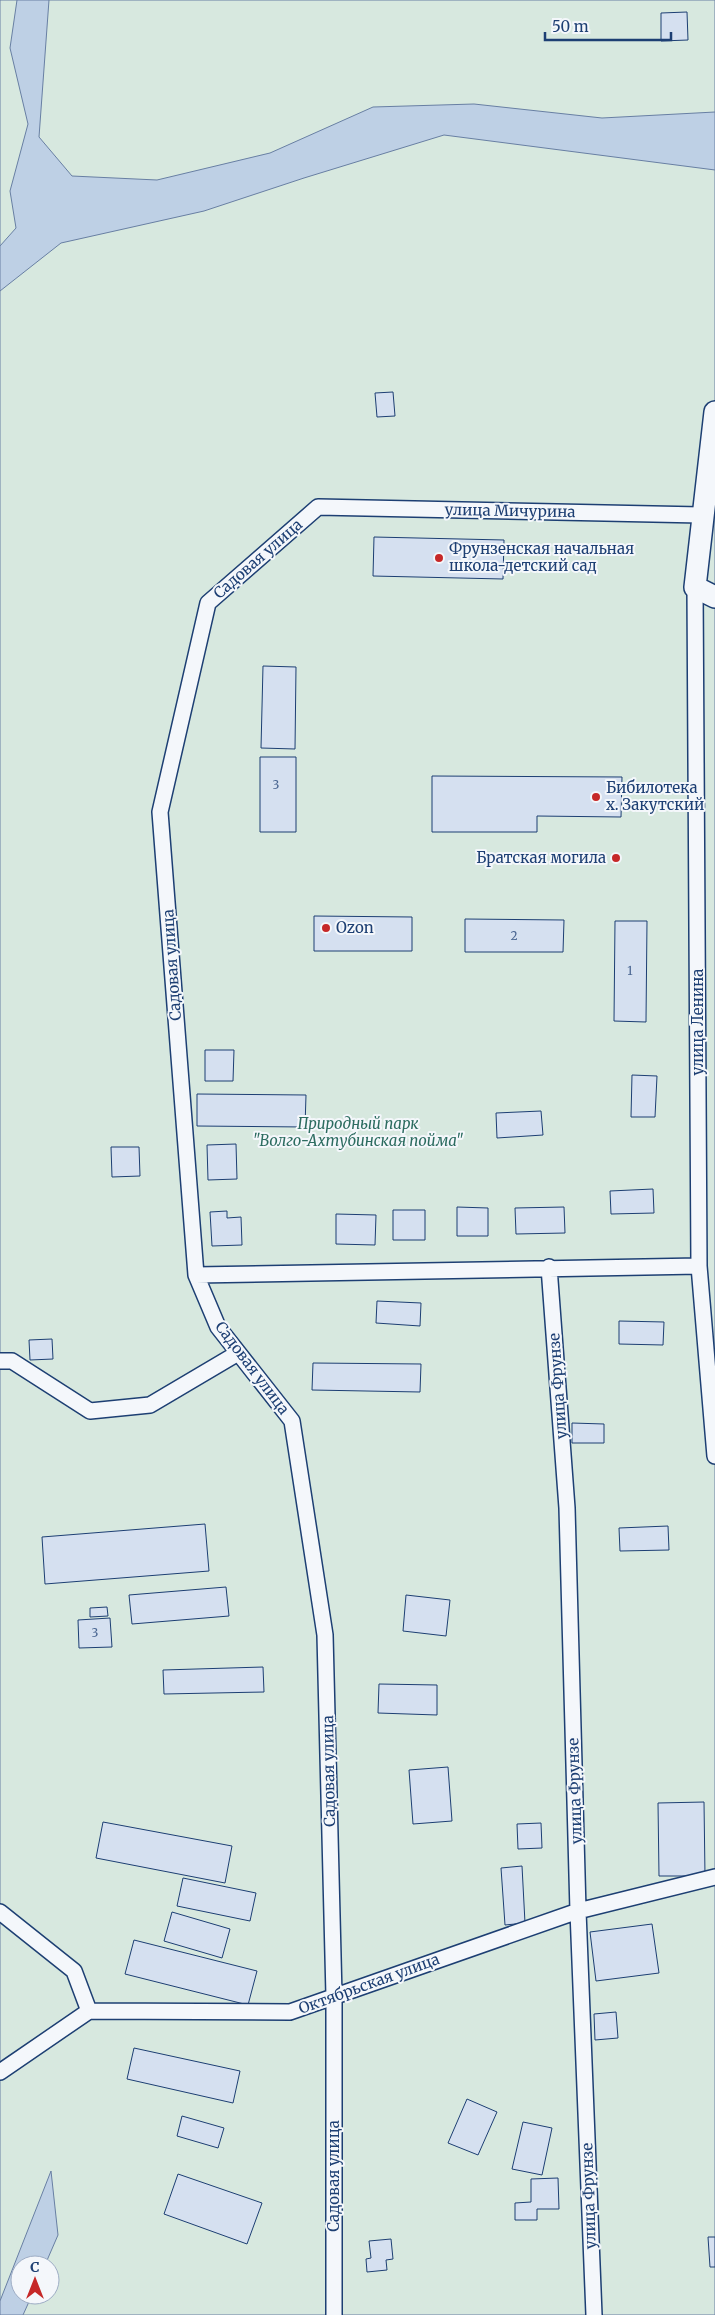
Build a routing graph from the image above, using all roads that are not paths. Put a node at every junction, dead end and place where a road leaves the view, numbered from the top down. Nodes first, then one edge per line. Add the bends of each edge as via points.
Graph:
1 (715, 412) edge
2 (318, 507) joint
3 (702, 515) junction
4 (695, 587) junction
5 (715, 597) edge
6 (699, 1266) junction
7 (549, 1267) junction
8 (196, 1275) junction
9 (238, 1353) junction
10 (0, 1361) edge
11 (715, 1456) edge
12 (715, 1877) edge
13 (578, 1911) junction
14 (0, 1912) edge
15 (334, 1996) junction
16 (89, 2011) junction
17 (0, 2072) edge
18 (334, 2315) edge
19 (594, 2315) edge

1 - 3 street
2 - 3 street, улица Мичурина
2 - 8 street, Садовая улица via 208,602 160,812
3 - 4 street
4 - 5 street
4 - 6 street, улица Ленина
6 - 7 street
6 - 11 street, улица Ленина
7 - 8 street
7 - 13 street, улица Фрунзе via 567,1508
8 - 9 street, Садовая улица via 218,1327
9 - 10 street via 150,1405 90,1411 12,1361
9 - 15 street, Садовая улица via 292,1421 325,1635
12 - 13 street, Октябрьская улица
13 - 15 street, Октябрьская улица
13 - 19 street, улица Фрунзе
14 - 16 street via 74,1971
15 - 16 street, Октябрьская улица via 290,2012
15 - 18 street, Садовая улица
16 - 17 street

